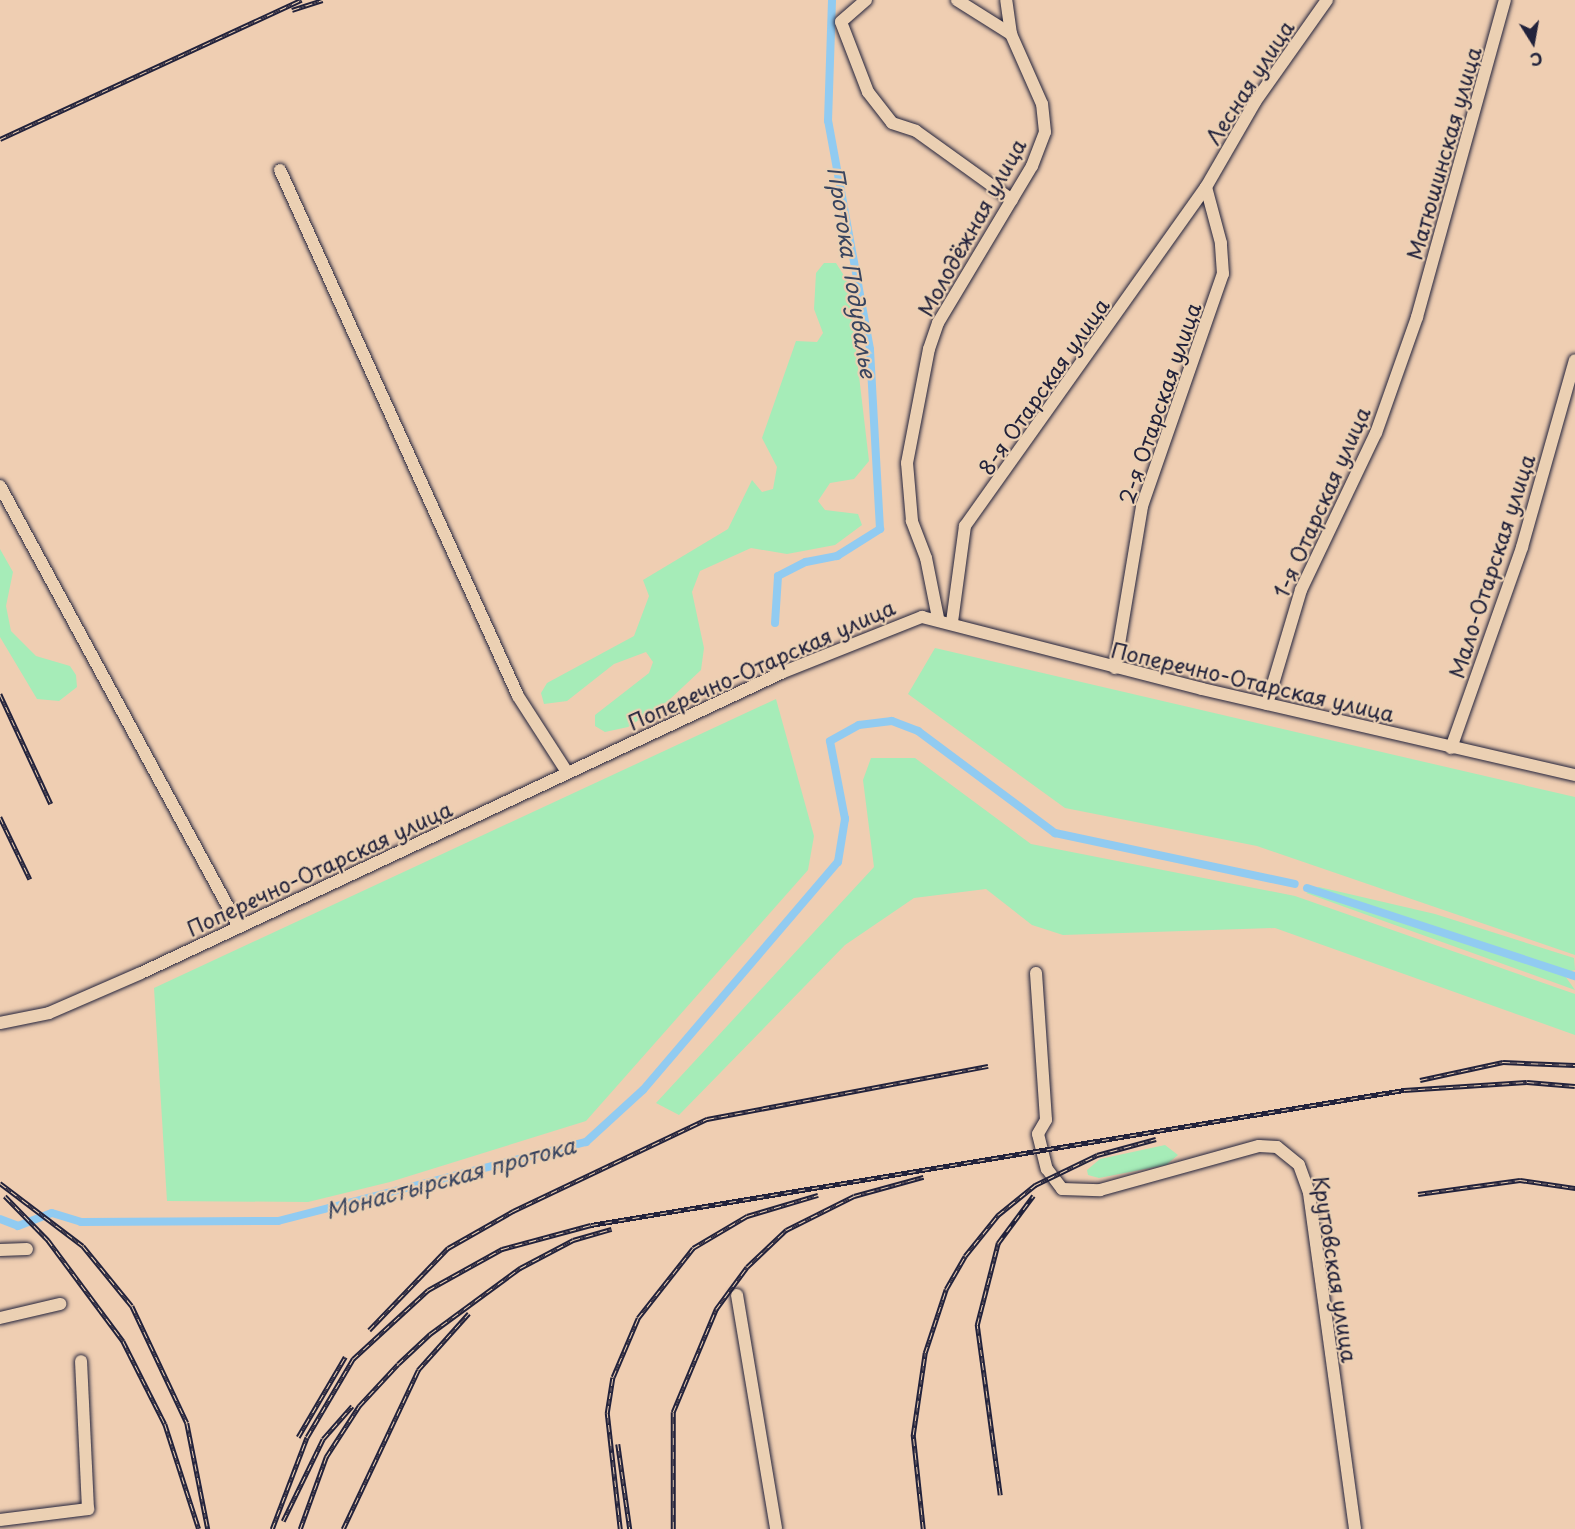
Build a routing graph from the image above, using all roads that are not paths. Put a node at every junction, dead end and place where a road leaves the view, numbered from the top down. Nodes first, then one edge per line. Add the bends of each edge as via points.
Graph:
1 (866, 0) edge
2 (957, 0) edge
3 (1006, 0) edge
4 (1327, 0) edge
5 (1505, 0) edge
6 (1011, 34) junction
7 (280, 170) dead end
8 (1206, 187) junction
9 (1012, 200) junction
10 (1417, 317) joint
11 (1575, 360) edge
12 (0, 486) edge
13 (938, 618) junction
14 (952, 622) junction
15 (1115, 668) junction
16 (1267, 704) junction
17 (1451, 748) junction
18 (567, 772) junction
19 (1575, 775) edge
20 (238, 927) junction
21 (1035, 974) dead end
22 (2, 1022) edge
23 (27, 1249) dead end
24 (0, 1250) edge
25 (737, 1295) dead end
26 (60, 1304) dead end
27 (0, 1318) edge
28 (81, 1361) dead end
29 (0, 1520) edge
30 (776, 1529) edge
31 (1356, 1529) edge

1 - 9 street via 841,22 868,92 892,123 916,130
2 - 6 street
3 - 6 street, Молодёжная улица
4 - 8 street, Лесная улица via 1255,102
5 - 10 street, Матюшинская улица
6 - 9 street, Молодёжная улица via 1045,120 1032,166
7 - 18 street via 518,696
8 - 14 street, 8-я Отарская улица via 965,526
8 - 15 street, 2-я Отарская улица via 1221,243 1223,274 1142,506
9 - 13 street, Молодёжная улица via 938,323 907,463 912,521 926,558
10 - 16 street, 1-я Отарская улица via 1376,433 1301,590
11 - 17 street, Мало-Отарская улица via 1522,547
12 - 20 street
13 - 14 street, Поперечно-Отарская улица
13 - 18 street, Поперечно-Отарская улица via 904,620
14 - 15 street, Поперечно-Отарская улица
15 - 16 street, Поперечно-Отарская улица
16 - 17 street, Поперечно-Отарская улица
17 - 19 street, Поперечно-Отарская улица
18 - 20 street, Поперечно-Отарская улица
20 - 22 street, Поперечно-Отарская улица via 49,1013
21 - 31 street, Крутовская улица via 1046,1120 1038,1134 1047,1169 1062,1189 1100,1190 1259,1146 1277,1147 1299,1165 1309,1193
23 - 24 street
25 - 30 street
26 - 27 street
28 - 29 street via 88,1509

